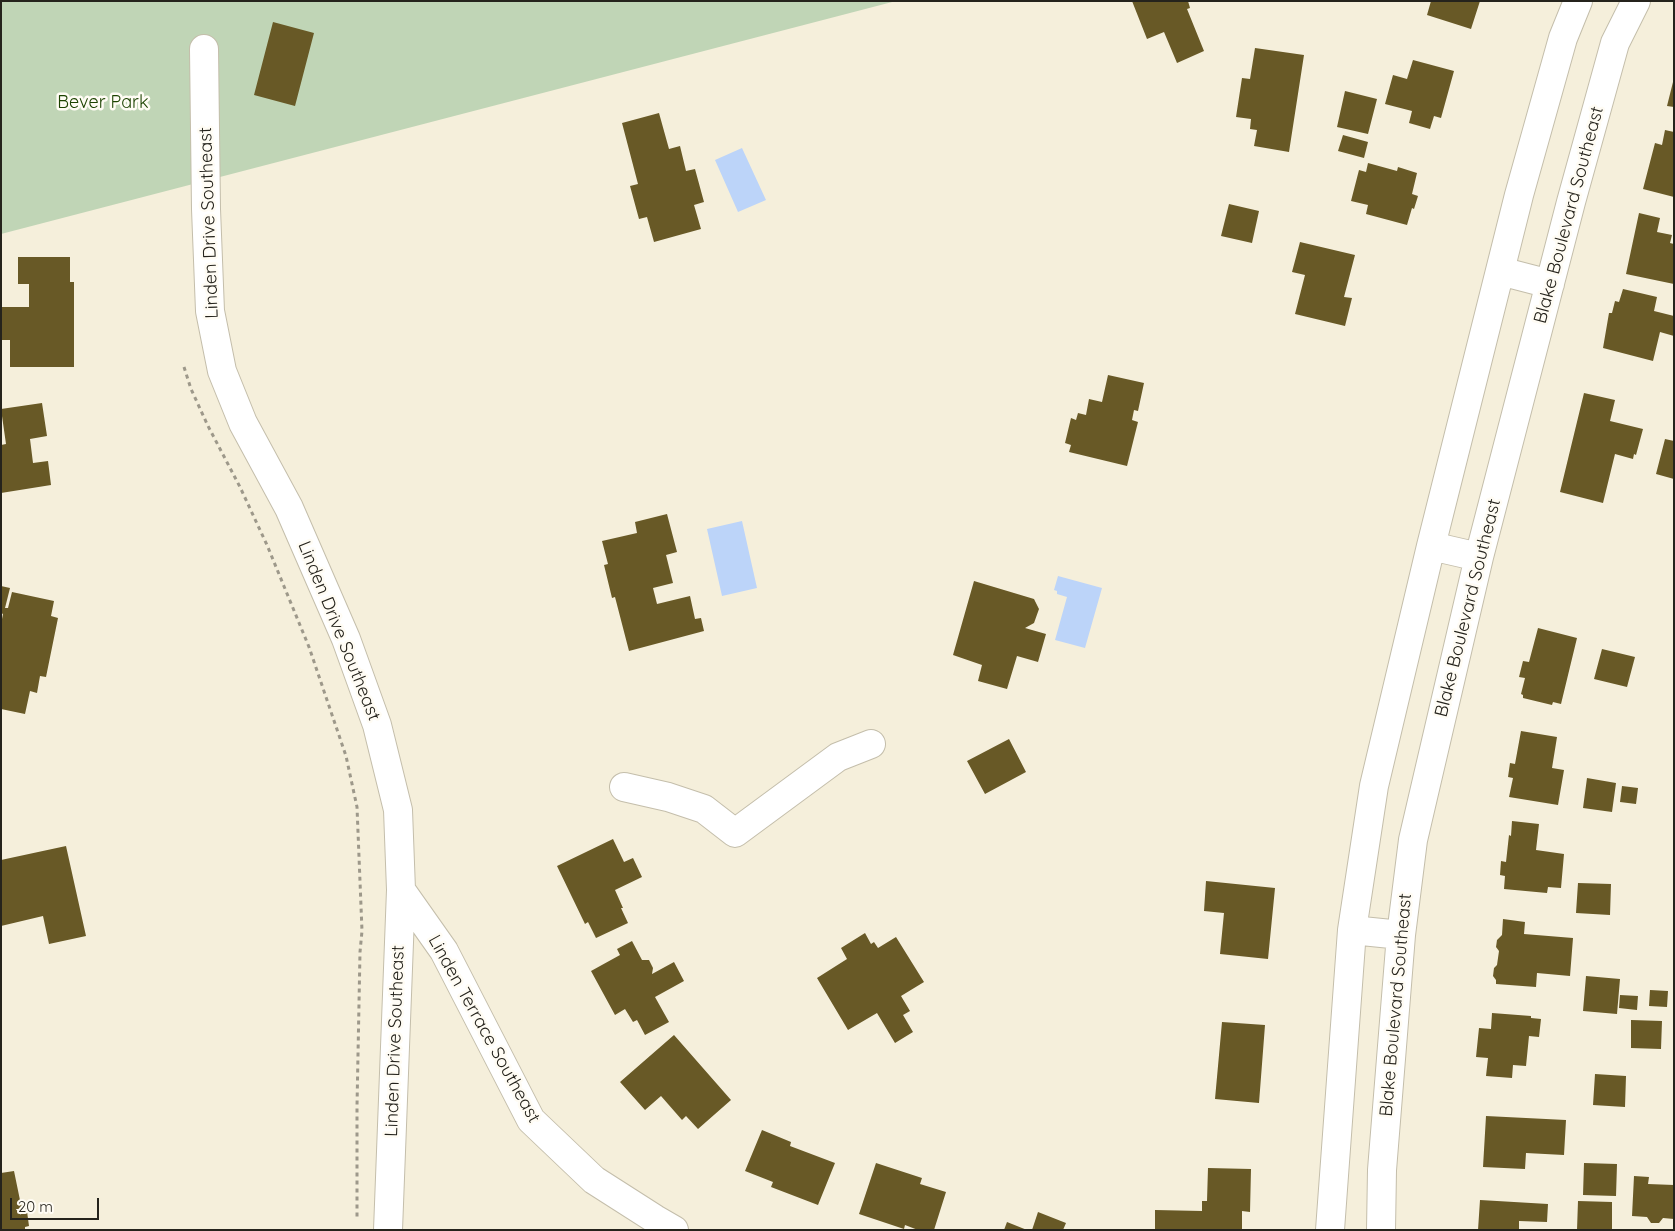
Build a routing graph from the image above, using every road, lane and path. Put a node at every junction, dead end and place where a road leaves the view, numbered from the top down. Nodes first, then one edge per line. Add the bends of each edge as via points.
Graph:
1 (1578, 1) edge
2 (1636, 1) edge
3 (204, 49) dead end
4 (1500, 270) junction
5 (1550, 284) junction
6 (184, 367) dead end
7 (1431, 546) junction
8 (1479, 557) junction
9 (871, 744) dead end
10 (624, 787) dead end
11 (401, 890) junction
12 (1352, 930) junction
13 (1401, 935) junction
14 (357, 1220) dead end
15 (388, 1230) edge
16 (674, 1230) edge
17 (1330, 1230) edge
18 (1381, 1230) edge

1 - 4 street via 1563,38
2 - 5 street, Blake Boulevard Southeast via 1616,43
3 - 11 street, Linden Drive Southeast via 210,311 222,371 243,423 289,508 346,639 377,725 398,810
4 - 5 street
4 - 7 street
5 - 8 street, Blake Boulevard Southeast
6 - 14 path via 208,426 268,545 309,647 346,756 357,807 362,931
7 - 8 street
7 - 12 street via 1374,786
8 - 13 street, Blake Boulevard Southeast via 1413,840
9 - 10 street via 838,757 735,833 704,809
11 - 15 street, Linden Drive Southeast
11 - 16 street, Linden Terrace Southeast via 444,951 531,1120 594,1180
12 - 13 street
12 - 17 street
13 - 18 street, Blake Boulevard Southeast via 1382,1170

